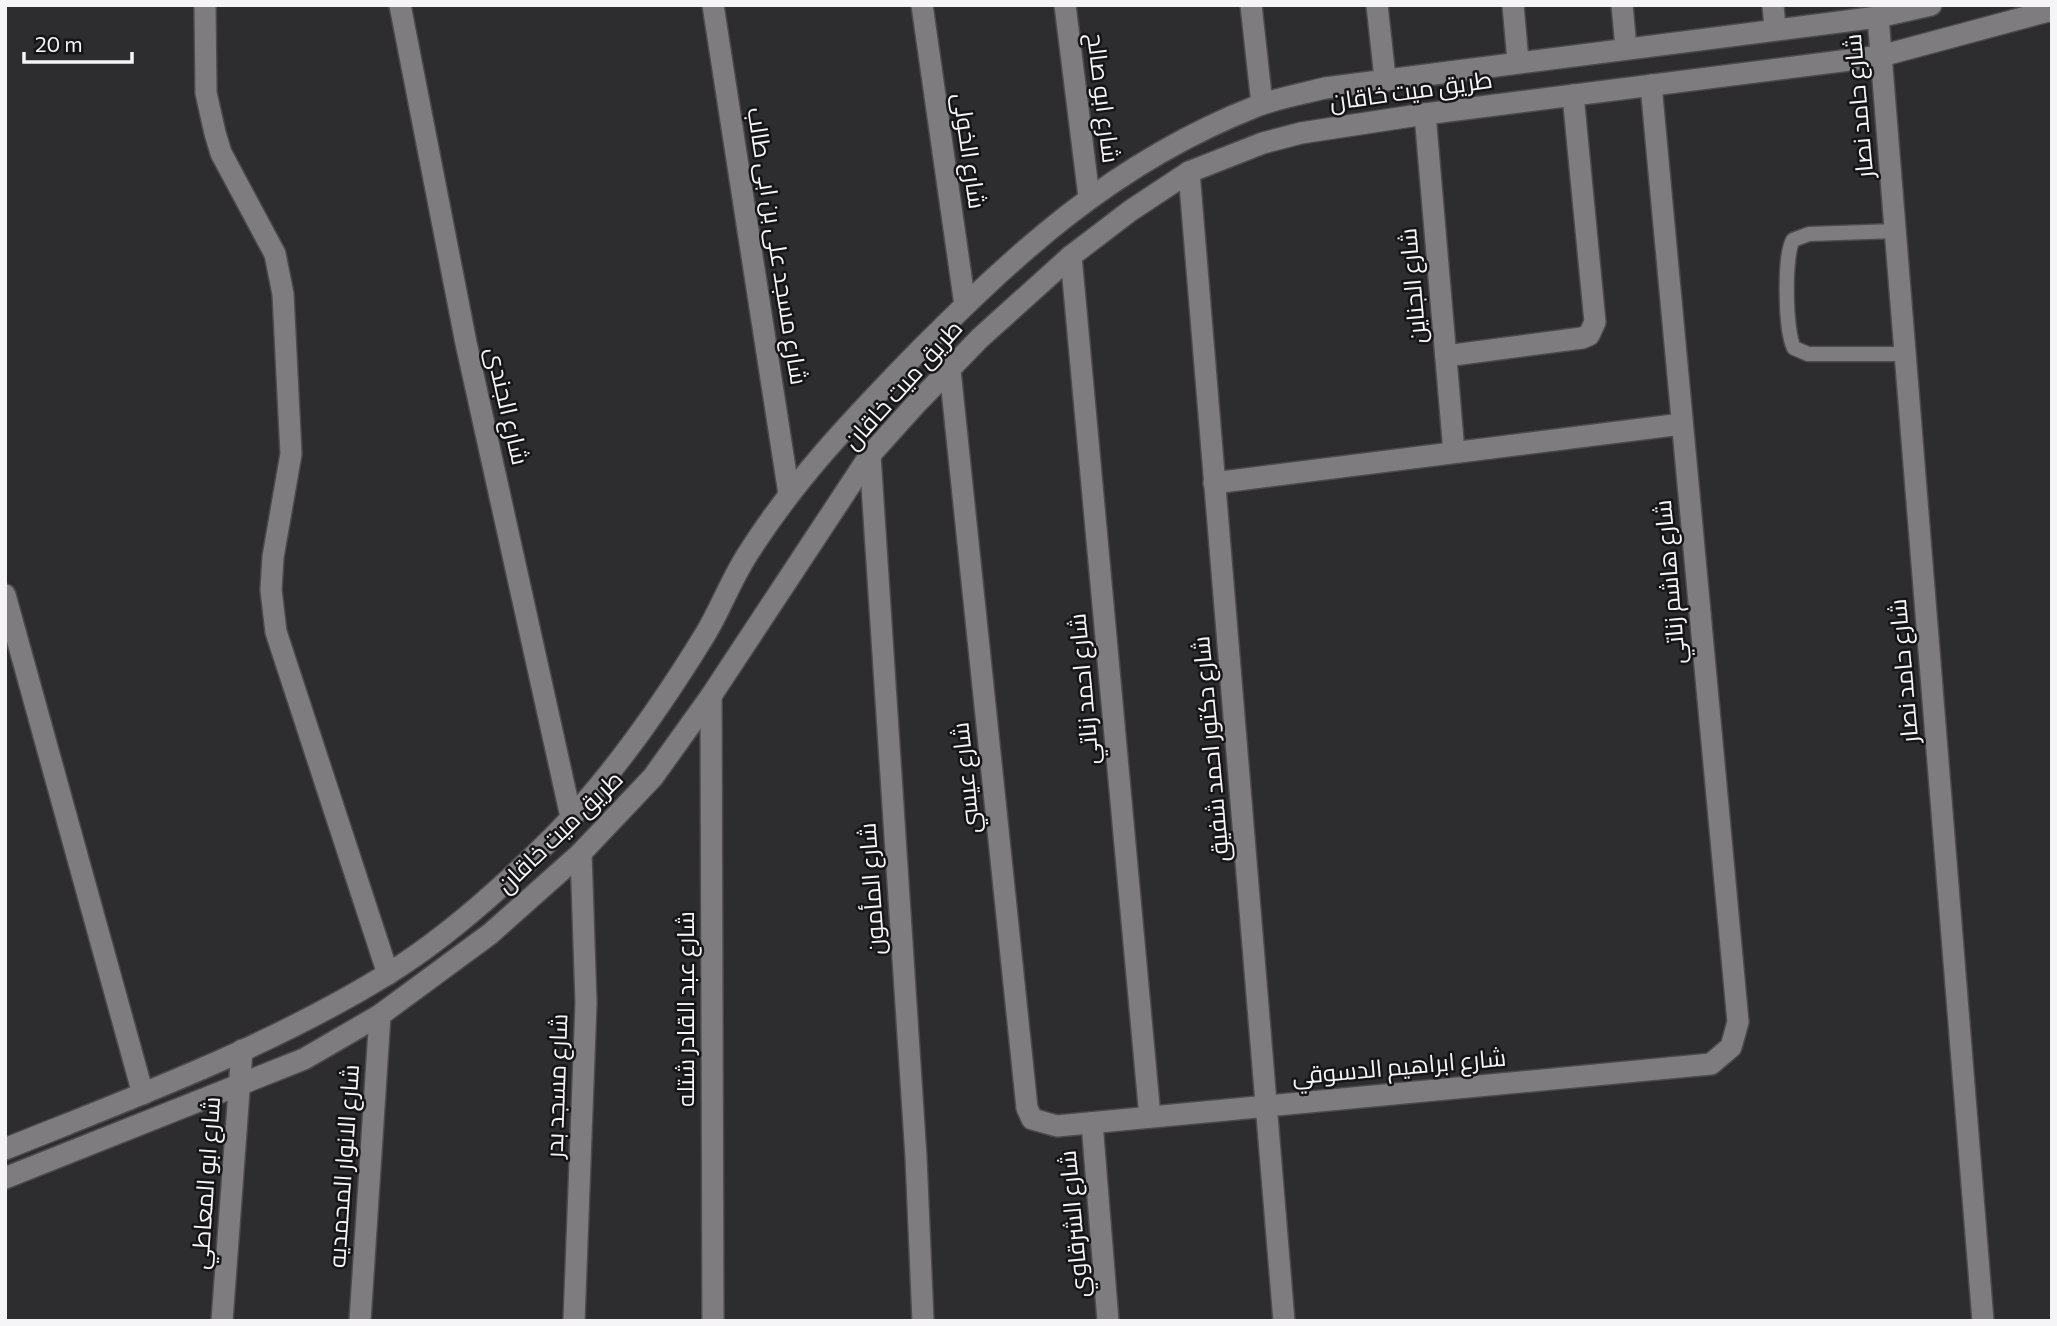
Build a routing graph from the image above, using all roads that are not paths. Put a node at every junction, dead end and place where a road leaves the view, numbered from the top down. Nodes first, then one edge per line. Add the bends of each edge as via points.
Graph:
1 (205, 5) edge
2 (400, 5) edge
3 (713, 5) edge
4 (922, 5) edge
5 (1065, 5) edge
6 (1251, 5) edge
7 (1377, 5) edge
8 (1513, 5) edge
9 (1622, 5) edge
10 (1773, 5) edge
11 (1931, 5) edge
12 (1908, 8) edge
13 (2052, 10) edge
14 (1878, 17) junction
15 (1775, 28) junction
16 (1626, 47) junction
17 (1881, 56) junction
18 (1518, 61) junction
19 (1385, 78) junction
20 (1651, 85) junction
21 (1573, 95) junction
22 (1262, 104) junction
23 (1425, 114) junction
24 (1189, 172) junction
25 (1089, 197) junction
26 (1896, 231) junction
27 (1071, 256) junction
28 (965, 305) junction
29 (1905, 354) junction
30 (1446, 356) junction
31 (950, 370) junction
32 (1682, 424) junction
33 (1454, 452) junction
34 (870, 455) junction
35 (1214, 483) junction
36 (789, 494) junction
37 (5, 595) edge
38 (711, 696) junction
39 (571, 817) junction
40 (581, 853) junction
41 (388, 974) junction
42 (380, 1015) junction
43 (242, 1050) junction
44 (1711, 1064) joint
45 (239, 1087) junction
46 (143, 1094) junction
47 (1268, 1106) junction
48 (1150, 1117) junction
49 (1092, 1123) junction
50 (5, 1149) edge
51 (5, 1178) edge
52 (222, 1321) edge
53 (360, 1321) edge
54 (574, 1321) edge
55 (713, 1321) edge
56 (923, 1321) edge
57 (1108, 1321) edge
58 (1284, 1321) edge
59 (1983, 1321) edge

1 - 41 street via 206,93 215,133 221,153 275,254 283,294 291,454 273,557 276,632
2 - 39 street, شارع الجندى via 466,343
3 - 36 street, شارع مسجد على بن ابى طالب
4 - 28 street, شارع الخولى
5 - 25 street, شارع ابو صالح
6 - 22 street
7 - 19 street
8 - 18 street
9 - 16 street
10 - 15 street
11 - 12 street, طريق ميت خاقان
12 - 14 street, طريق ميت خاقان
13 - 17 street, طريق ميت خاقان
14 - 15 street, طريق ميت خاقان
14 - 17 street, شارع حامد نصار
15 - 16 street, طريق ميت خاقان
16 - 18 street, طريق ميت خاقان
17 - 20 street, طريق ميت خاقان
17 - 26 street, شارع حامد نصار
18 - 19 street, طريق ميت خاقان
19 - 22 street, طريق ميت خاقان
20 - 21 street, طريق ميت خاقان
20 - 32 street, شارع هاشم زناتي
21 - 23 street, طريق ميت خاقان
21 - 30 street via 1593,329 1581,338
22 - 25 street, طريق ميت خاقان via 1175,143
23 - 24 street, طريق ميت خاقان via 1301,133
23 - 30 street, شارع الجناين
24 - 27 street, طريق ميت خاقان
24 - 35 street, شارع دكتور احمد شفيق
25 - 28 street, طريق ميت خاقان
26 - 29 street, شارع حامد نصار
26 - 29 lane via 1809,234 1793,240 1788,256 1789,334 1794,348 1808,355
27 - 31 street, طريق ميت خاقان
27 - 48 street, شارع احمد زناتي
28 - 36 street, طريق ميت خاقان
29 - 59 street, شارع حامد نصار
30 - 33 street, شارع الجناين
31 - 34 street, طريق ميت خاقان
31 - 49 street, شارع عيسي via 1027,1108 1032,1119 1043,1124
32 - 33 street
32 - 44 street, شارع هاشم زناتي via 1738,1022 1731,1047
33 - 35 street
34 - 38 street, طريق ميت خاقان
34 - 56 street, شارع المأمون
35 - 47 street, شارع دكتور احمد شفيق
36 - 39 street, طريق ميت خاقان via 749,552 662,703
37 - 46 street
38 - 40 street, طريق ميت خاقان via 653,778
38 - 55 street, شارع عبد القادر شتله
39 - 41 street, طريق ميت خاقان via 480,904
40 - 42 street, طريق ميت خاقان via 490,934
40 - 54 street, شارع مسجد بدر via 586,1003
41 - 43 street, طريق ميت خاقان
42 - 45 street, طريق ميت خاقان via 304,1059
42 - 53 street, شارع الانوار المحمديه
43 - 45 street, شارع ابو المعاطي
43 - 46 street, طريق ميت خاقان
44 - 47 street, شارع ابراهيم الدسوقي
45 - 51 street, طريق ميت خاقان
45 - 52 street, شارع ابو المعاطي
46 - 50 street, طريق ميت خاقان
47 - 48 street, شارع ابراهيم الدسوقي
47 - 58 street, شارع دكتور احمد شفيق
48 - 49 street, شارع ابراهيم الدسوقي
49 - 57 street, شارع الشرقاوي

